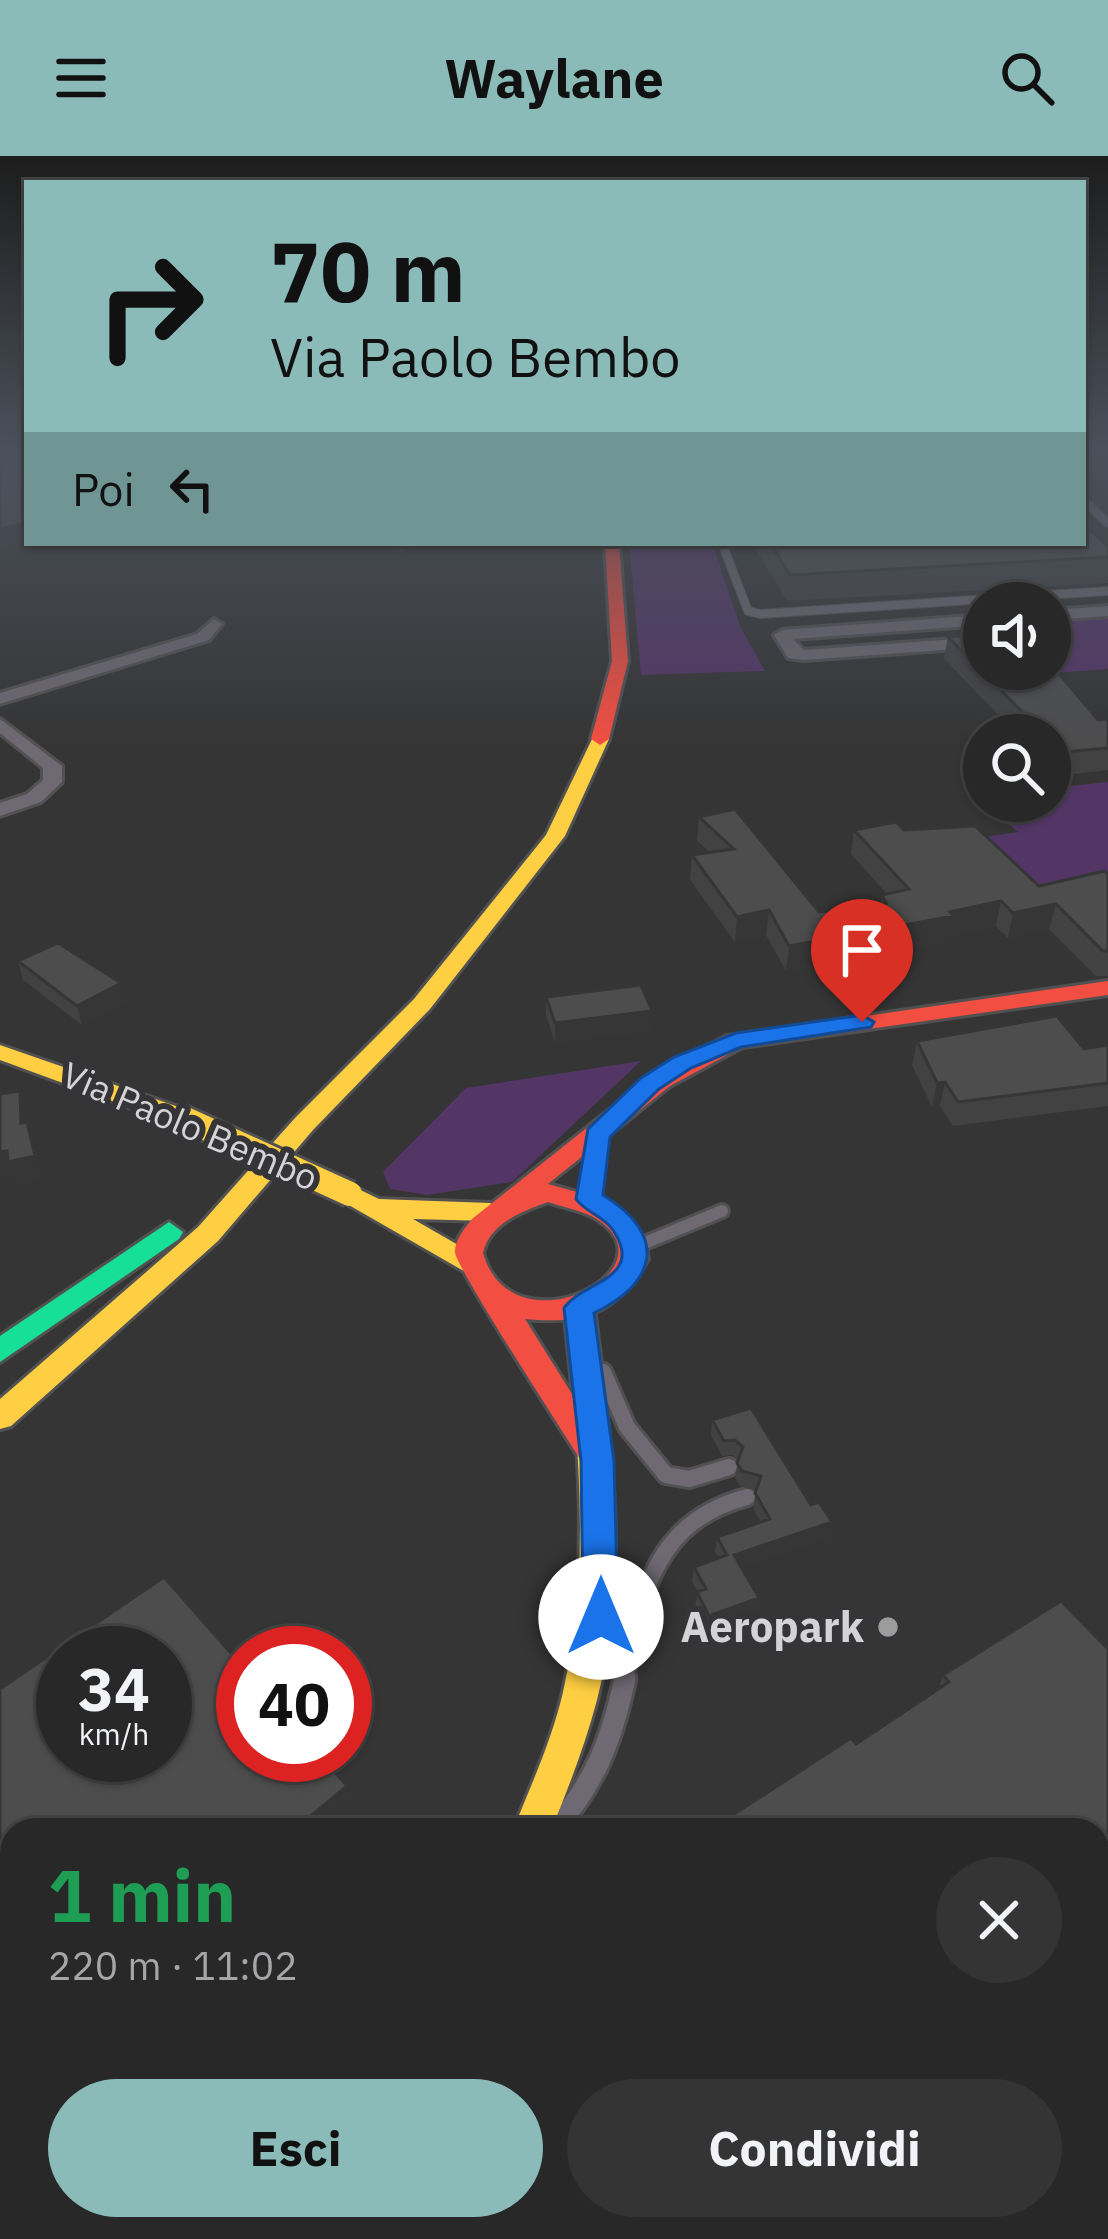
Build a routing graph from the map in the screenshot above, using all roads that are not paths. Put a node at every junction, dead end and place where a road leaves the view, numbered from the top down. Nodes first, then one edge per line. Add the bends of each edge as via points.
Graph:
1 (612, 549) edge
2 (724, 549) edge
3 (1108, 591) edge
4 (1108, 611) edge
5 (1071, 614) edge
6 (963, 621) edge
7 (214, 624) dead end
8 (963, 644) edge
9 (0, 699) edge
10 (0, 724) edge
11 (0, 810) edge
12 (1108, 988) edge
13 (0, 1052) edge
14 (304, 1124) junction
15 (597, 1135) junction
16 (589, 1199) junction
17 (499, 1207) junction
18 (377, 1208) junction
19 (722, 1211) dead end
20 (635, 1246) junction
21 (469, 1264) junction
22 (494, 1295) junction
23 (579, 1308) junction
24 (0, 1351) edge
25 (0, 1417) edge
26 (598, 1461) junction
27 (729, 1468) dead end
28 (747, 1497) dead end
29 (538, 1818) edge
30 (567, 1818) edge

1 - 14 main road via 620,661 600,741 555,836 422,1004
2 - 3 lane via 748,611 760,614
4 - 5 street
6 - 8 street via 782,634 794,654 804,655
7 - 9 street via 203,637
10 - 11 street via 53,766 52,782 34,798
12 - 15 main road via 736,1041 650,1084
13 - 18 main road, Via Paolo Bembo, bridge via 182,1117
14 - 24 main road via 210,1202
14 - 25 main road via 208,1234
15 - 16 main road
15 - 17 main road
16 - 17 main road, Via Paolo Bembo via 548,1193
16 - 20 main road via 621,1219
17 - 18 main road, Via Paolo Bembo
17 - 21 main road via 468,1245
18 - 21 main road, Via Paolo Bembo
19 - 20 lane
20 - 23 main road via 616,1290
21 - 22 main road, Via Paolo Bembo
22 - 23 main road via 534,1310
22 - 26 main road, Via Paolo Bembo
23 - 26 main road
23 - 27 lane via 614,1401 652,1462 689,1479
26 - 29 main road via 601,1617 579,1719
28 - 30 lane via 702,1512 656,1560 638,1605 619,1717 583,1805

